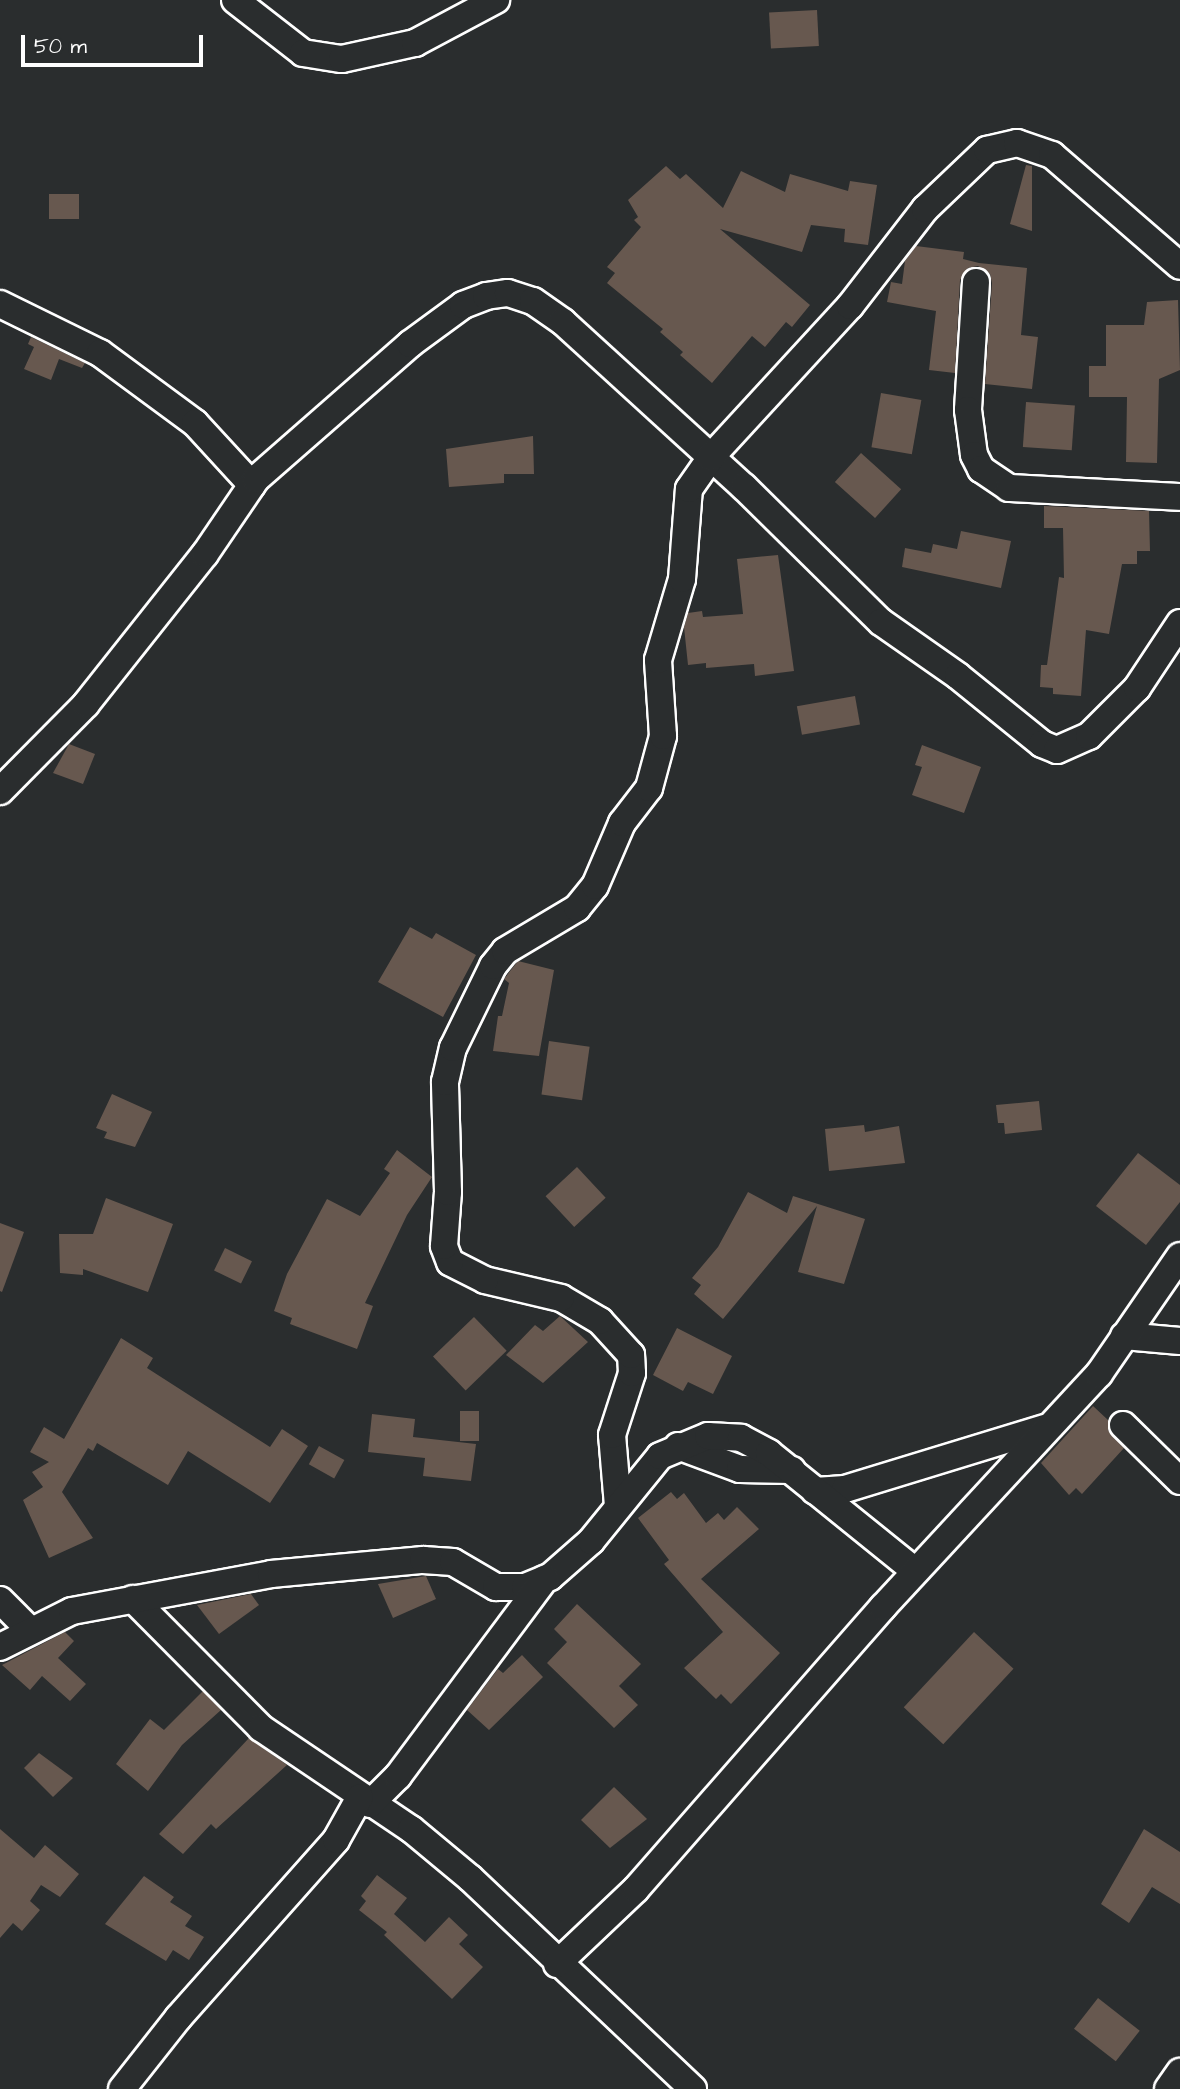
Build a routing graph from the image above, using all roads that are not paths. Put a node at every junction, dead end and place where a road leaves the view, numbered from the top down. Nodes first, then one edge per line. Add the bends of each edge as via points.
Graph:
1 (235, 0) edge
2 (496, 0) edge
3 (1180, 266) edge
4 (976, 282) dead end
5 (6, 313) edge
6 (711, 457) junction
7 (252, 485) junction
8 (1180, 497) edge
9 (1180, 623) edge
10 (0, 791) edge
11 (1180, 1256) edge
12 (1124, 1336) junction
13 (1180, 1341) edge
14 (1123, 1425) dead end
15 (1048, 1428) junction
16 (1180, 1481) edge
17 (815, 1491) junction
18 (618, 1506) junction
19 (915, 1571) junction
20 (545, 1579) junction
21 (133, 1599) junction
22 (0, 1601) edge
23 (30, 1630) junction
24 (0, 1647) edge
25 (365, 1801) junction
26 (557, 1964) junction
27 (1180, 2071) edge
28 (122, 2089) edge
29 (693, 2089) edge
30 (1168, 2089) edge

1 - 2 street via 303,53 342,59 415,43
3 - 6 street via 1052,155 1017,143 987,150 925,209 834,324
4 - 8 street via 968,410 974,455 981,469 1009,488
5 - 7 street via 100,353 195,423
6 - 7 street via 563,322 533,301 508,293 463,305 421,336 341,401
6 - 9 street via 881,622 1042,744 1057,750 1088,736 1137,688
6 - 18 street via 689,489 684,514 682,579 658,660 663,736 649,788 622,823 604,869 577,908 505,951 493,966 453,1048 445,1083 448,1192 444,1246 450,1262 485,1280 561,1298 600,1321 631,1355 632,1373 612,1435
7 - 10 street via 205,554 94,694
11 - 12 street
12 - 13 street
12 - 15 street via 1099,1374
14 - 16 street
15 - 17 street via 845,1489
15 - 19 street
17 - 18 street via 792,1471 740,1469 678,1446 660,1456
17 - 19 street
18 - 20 street via 592,1541
19 - 26 street via 636,1889
20 - 21 street via 525,1587 496,1587 453,1562 423,1560 271,1574
20 - 25 street via 398,1776
21 - 23 street via 72,1611
21 - 25 street via 261,1728
22 - 23 street
23 - 24 street
25 - 26 street via 411,1829 471,1878
25 - 28 street via 227,1967 177,2018
26 - 29 street
27 - 30 street

